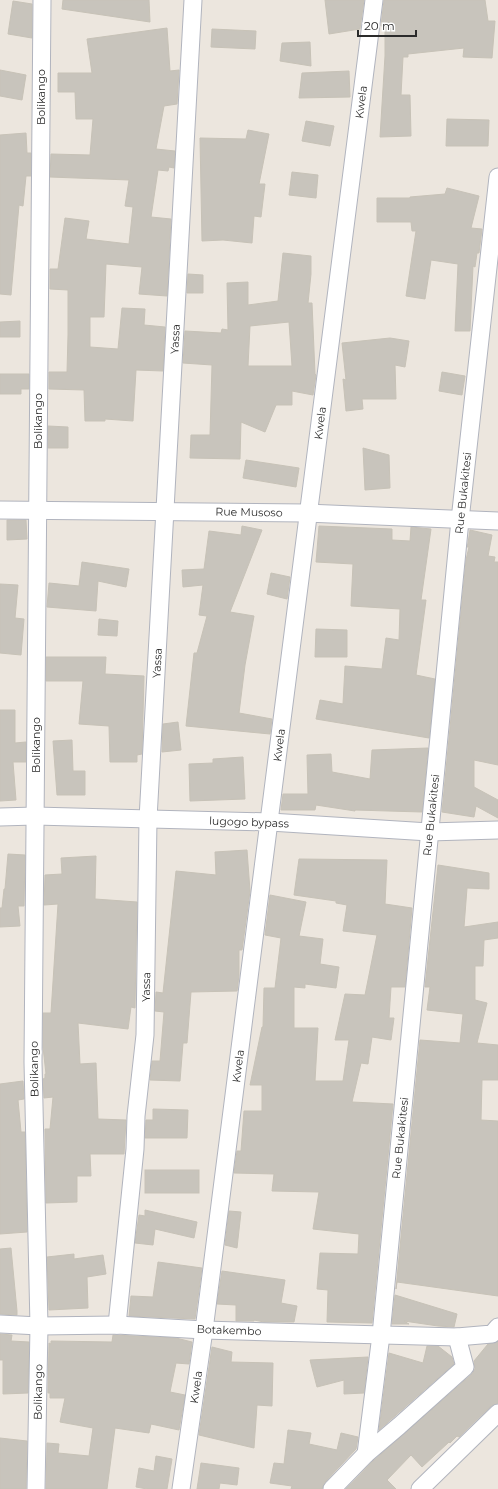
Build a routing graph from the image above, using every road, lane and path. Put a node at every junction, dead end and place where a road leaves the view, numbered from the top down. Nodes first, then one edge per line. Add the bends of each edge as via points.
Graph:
1 (42, 0) edge
2 (194, 0) edge
3 (374, 0) edge
4 (498, 177) edge
5 (0, 510) edge
6 (38, 511) junction
7 (165, 511) junction
8 (309, 513) junction
9 (460, 520) junction
10 (498, 521) edge
11 (35, 816) junction
12 (0, 817) edge
13 (148, 819) junction
14 (270, 822) junction
15 (498, 830) edge
16 (429, 832) junction
17 (0, 1324) edge
18 (117, 1325) junction
19 (39, 1326) junction
20 (498, 1327) edge
21 (204, 1330) junction
22 (381, 1335) junction
23 (457, 1336) junction
24 (498, 1413) edge
25 (366, 1454) junction
26 (36, 1489) edge
27 (181, 1489) edge
28 (332, 1489) edge
29 (420, 1489) edge

1 - 6 street, Bolikango
2 - 7 street, Yassa
3 - 8 street, Kwela
4 - 9 street, Rue Bukakitesi
5 - 6 street, Rue Musoso
6 - 7 street, Rue Musoso
6 - 11 street, Bolikango
7 - 8 street, Rue Musoso
7 - 13 street, Yassa
8 - 9 street, Rue Musoso
8 - 14 street, Kwela
9 - 10 street, Rue Musoso
9 - 16 street, Rue Bukakitesi
11 - 12 street, lugogo bypass
11 - 13 street, lugogo bypass
11 - 19 street, Bolikango via 33,1062
13 - 14 street, lugogo bypass
13 - 18 street, Yassa via 145,1035
14 - 16 street, lugogo bypass
14 - 21 street, Kwela
15 - 16 street, lugogo bypass
16 - 22 street, Rue Bukakitesi
17 - 19 street, Botakembo
18 - 19 street, Botakembo
18 - 21 street, Botakembo
19 - 26 street, Bolikango
20 - 23 street, Botakembo via 492,1334
21 - 22 street, Botakembo
21 - 27 street, Kwela
22 - 23 street, Botakembo
22 - 25 street, Rue Bukakitesi
23 - 25 street via 465,1367
24 - 29 street
25 - 28 street

